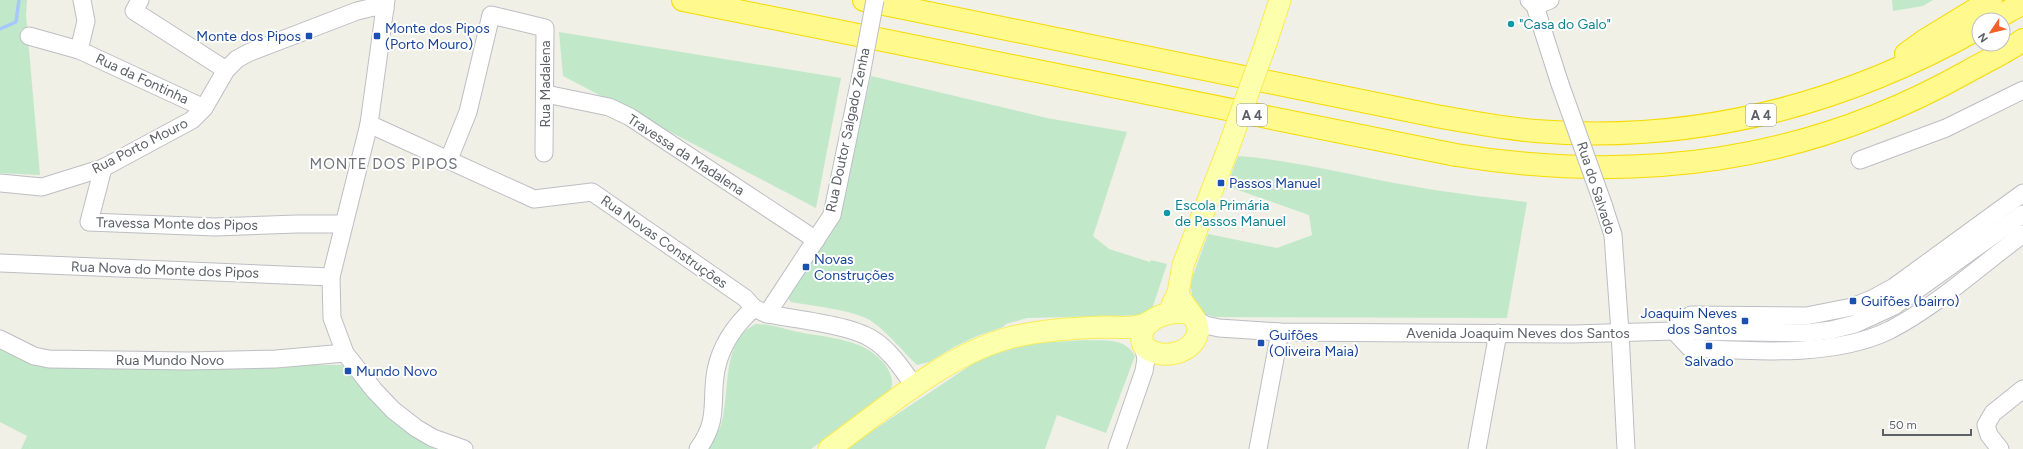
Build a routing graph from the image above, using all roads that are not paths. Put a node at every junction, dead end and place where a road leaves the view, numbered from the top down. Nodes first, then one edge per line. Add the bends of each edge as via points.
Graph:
1 (82, 0) edge
2 (140, 0) edge
3 (683, 0) edge
4 (864, 0) edge
5 (875, 0) edge
6 (1280, 0) edge
7 (1991, 0) edge
8 (1538, 2) edge
9 (2023, 3) edge
10 (385, 4) edge
11 (2007, 12) edge
12 (1971, 32) edge
13 (29, 36) dead end
14 (2022, 42) edge
15 (79, 50) junction
16 (226, 70) junction
17 (1886, 74) junction
18 (2023, 90) edge
19 (546, 94) junction
20 (204, 108) junction
21 (368, 124) junction
22 (544, 154) dead end
23 (449, 159) junction
24 (1860, 160) dead end
25 (103, 168) junction
26 (0, 183) edge
27 (2023, 193) edge
28 (2023, 214) edge
29 (344, 224) junction
30 (2023, 234) edge
31 (816, 240) junction
32 (0, 264) edge
33 (331, 277) junction
34 (1178, 293) junction
35 (761, 311) junction
36 (1192, 316) junction
37 (1157, 318) junction
38 (1219, 328) junction
39 (1124, 329) junction
40 (1280, 332) junction
41 (1620, 332) junction
42 (1674, 332) junction
43 (1498, 333) junction
44 (0, 339) edge
45 (1194, 339) junction
46 (1143, 344) junction
47 (345, 353) junction
48 (1172, 355) junction
49 (1144, 371) junction
50 (915, 387) junction
51 (2023, 389) edge
52 (464, 449) edge
53 (698, 449) edge
54 (829, 449) edge
55 (1117, 449) edge
56 (1258, 449) edge
57 (1477, 449) edge
58 (1626, 449) edge
59 (2000, 449) edge

1 - 15 street, Rua da Fontinha via 86,21
2 - 16 street via 134,11
3 - 14 highway, A 4 via 1456,155 1516,164 1582,168 1683,164 1741,155 1804,140 1862,121 1921,96
4 - 17 highway, A 4 via 1428,115 1535,131 1606,133 1704,126 1752,118 1798,106
5 - 31 street, Rua Doutor Salgado Zenha, bridge via 832,215
6 - 34 main road, bridge via 1228,149 1183,265
7 - 17 highway via 1910,50
8 - 41 street, Rua do Salvado, bridge via 1560,84 1613,235
9 - 11 highway
10 - 16 street, Rua Porto Mouro via 357,11 248,53
10 - 21 street
12 - 17 highway, A 4 via 1936,52
13 - 15 street, Rua da Fontinha
15 - 20 street, Rua da Fontinha
16 - 20 street, Rua Porto Mouro
18 - 24 street via 1946,128
19 - 22 street, Rua Madalena
19 - 23 street, Rua Madalena via 545,28 491,15 468,112
19 - 31 street, Travessa da Madalena via 609,107 630,117
20 - 25 street, Rua Porto Mouro via 192,120
21 - 23 street, Rua Novas Construções
21 - 29 street
23 - 35 street, Rua Novas Construções via 534,199 592,192
25 - 26 street, Rua Porto Mouro via 42,187
25 - 29 street, Travessa Monte dos Pipos via 89,222 215,227
27 - 42 street via 1894,287 1852,307 1806,316 1691,315
28 - 42 street, Avenida Joaquim Neves dos Santos via 1894,306 1855,324 1806,333
29 - 33 street
30 - 42 street via 1916,315 1889,330 1862,340 1805,350 1690,348
31 - 35 street, Rua Doutor Salgado Zenha
32 - 33 street, Rua Nova do Monte dos Pipos
33 - 47 street via 332,318
34 - 36 main road
34 - 37 main road via 1174,302
35 - 50 street via 856,331 872,339 888,352
35 - 53 street, Rua Doutor Salgado Zenha via 735,326 719,359 714,411 709,429
36 - 37 main road via 1177,312
36 - 38 street, Avenida Joaquim Neves dos Santos via 1205,325
36 - 45 main road via 1198,327
37 - 39 main road via 1138,327
37 - 46 main road via 1144,330
38 - 40 street, Avenida Joaquim Neves dos Santos
38 - 45 street, Avenida Joaquim Neves dos Santos
39 - 46 main road
39 - 50 main road via 1107,327 1040,332 1009,338 978,348 954,360
40 - 43 street, Avenida Joaquim Neves dos Santos
40 - 56 street
41 - 42 street, Avenida Joaquim Neves dos Santos
41 - 43 street, Avenida Joaquim Neves dos Santos
41 - 58 street, Rua do Salvado
43 - 57 street
44 - 47 street, Rua Mundo Novo via 34,356 49,359 276,359
45 - 48 main road via 1186,348
46 - 48 main road via 1156,354
46 - 49 street via 1146,359
47 - 52 street via 374,390 404,419 432,438
48 - 49 street via 1159,360
49 - 55 street
50 - 54 main road
51 - 59 street via 1993,413 1986,425 1989,435

